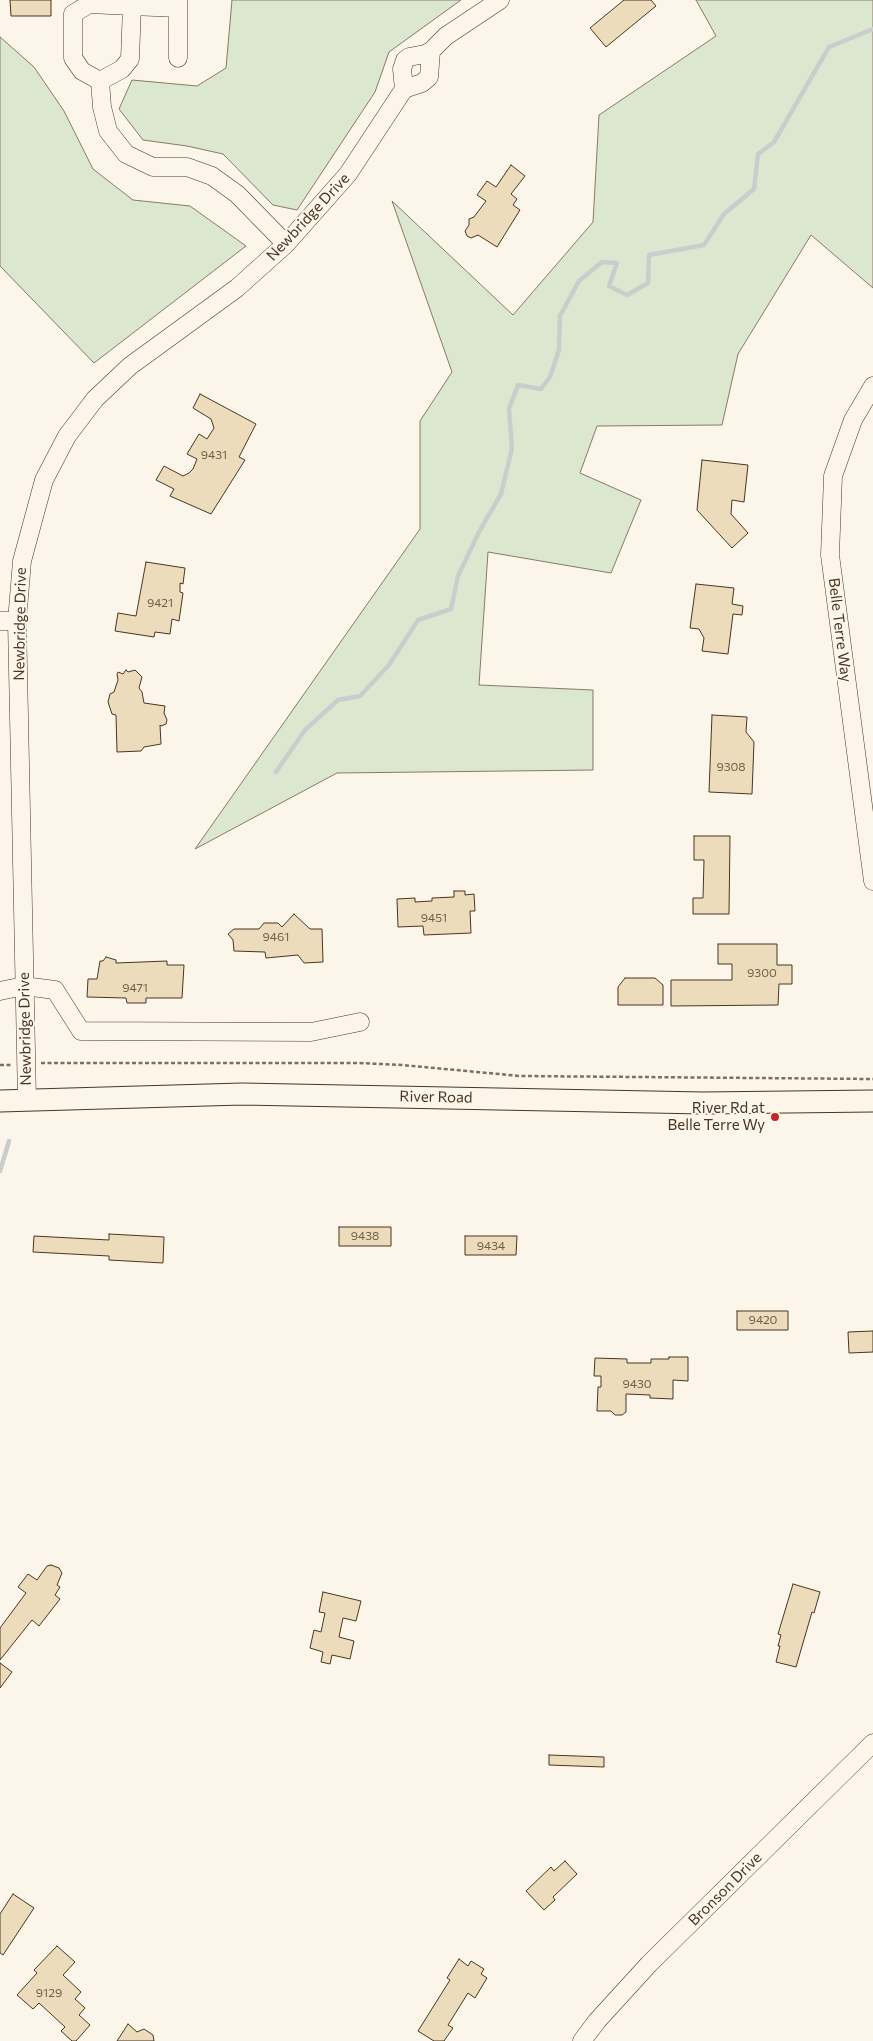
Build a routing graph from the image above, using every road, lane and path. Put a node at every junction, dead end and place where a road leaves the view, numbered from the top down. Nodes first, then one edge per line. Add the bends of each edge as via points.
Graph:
1 (500, 0) edge
2 (178, 4) edge
3 (132, 6) junction
4 (431, 51) junction
5 (178, 58) dead end
6 (100, 81) junction
7 (404, 89) junction
8 (286, 244) junction
9 (873, 386) edge
10 (9, 621) edge
11 (873, 881) edge
12 (24, 986) junction
13 (0, 991) edge
14 (360, 1022) dead end
15 (26, 1063) junction
16 (0, 1066) edge
17 (873, 1079) edge
18 (26, 1100) junction
19 (0, 1101) edge
20 (873, 1101) edge
21 (873, 1743) edge
22 (582, 2041) edge

1 - 4 street via 446,36
2 - 3 street
2 - 5 street
3 - 6 street via 130,59 122,69
3 - 6 street via 89,4 73,14 73,58 82,71
4 - 7 street via 429,77
4 - 7 street via 405,60 402,69
6 - 8 street via 108,131 126,154 153,167 187,167 212,176 237,194
7 - 8 street, Newbridge Drive via 348,174
8 - 10 street, Newbridge Drive via 238,288 130,366 95,399 67,436 44,480
9 - 11 street, Belle Terre Way via 853,420 833,476 830,555
10 - 12 street, Newbridge Drive
12 - 13 street
12 - 14 street via 55,990 81,1031 311,1032
12 - 15 street, Newbridge Drive
15 - 16 path
15 - 17 path via 359,1063 520,1076
15 - 18 street, Newbridge Drive
18 - 19 main road, River Road
18 - 20 main road, River Road via 242,1094 704,1103
21 - 22 street, Bronson Drive via 649,1964

